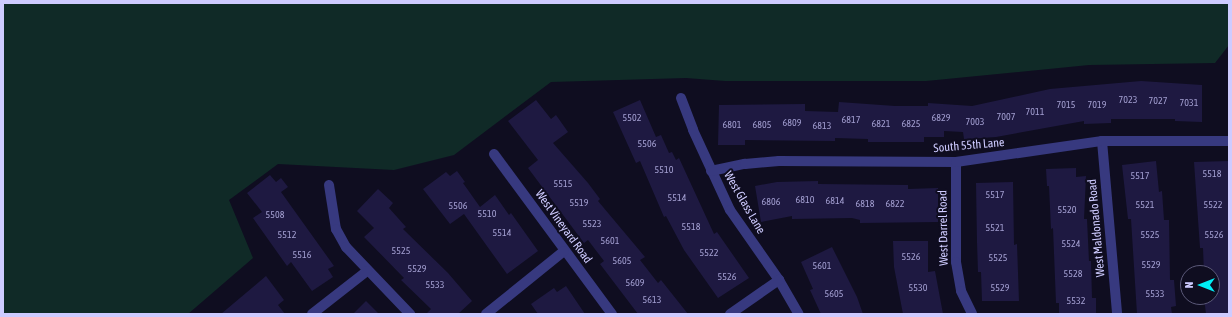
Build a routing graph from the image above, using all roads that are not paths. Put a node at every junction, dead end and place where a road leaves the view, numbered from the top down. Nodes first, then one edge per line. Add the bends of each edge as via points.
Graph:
1 (681, 98) dead end
2 (1102, 141) junction
3 (1229, 141) edge
4 (494, 154) dead end
5 (956, 162) junction
6 (711, 171) junction
7 (329, 185) dead end
8 (564, 251) junction
9 (367, 271) junction
10 (779, 280) junction
11 (312, 314) edge
12 (410, 314) edge
13 (486, 314) edge
14 (612, 314) edge
15 (730, 314) edge
16 (798, 314) edge
17 (972, 314) edge
18 (1117, 314) edge

1 - 6 street, West Glass Lane
2 - 3 street, South 55th Lane
2 - 5 street, South 55th Lane
2 - 18 street, West Maldonado Road
4 - 8 street, West Vineyard Road
5 - 6 street, South 55th Lane via 779,161
5 - 17 street, West Darrel Road via 956,262 961,291
6 - 10 street, West Glass Lane via 730,210
7 - 9 street via 336,229 346,247
8 - 13 street
8 - 14 street, West Vineyard Road
9 - 11 street
9 - 12 street
10 - 15 street
10 - 16 street, West Glass Lane

